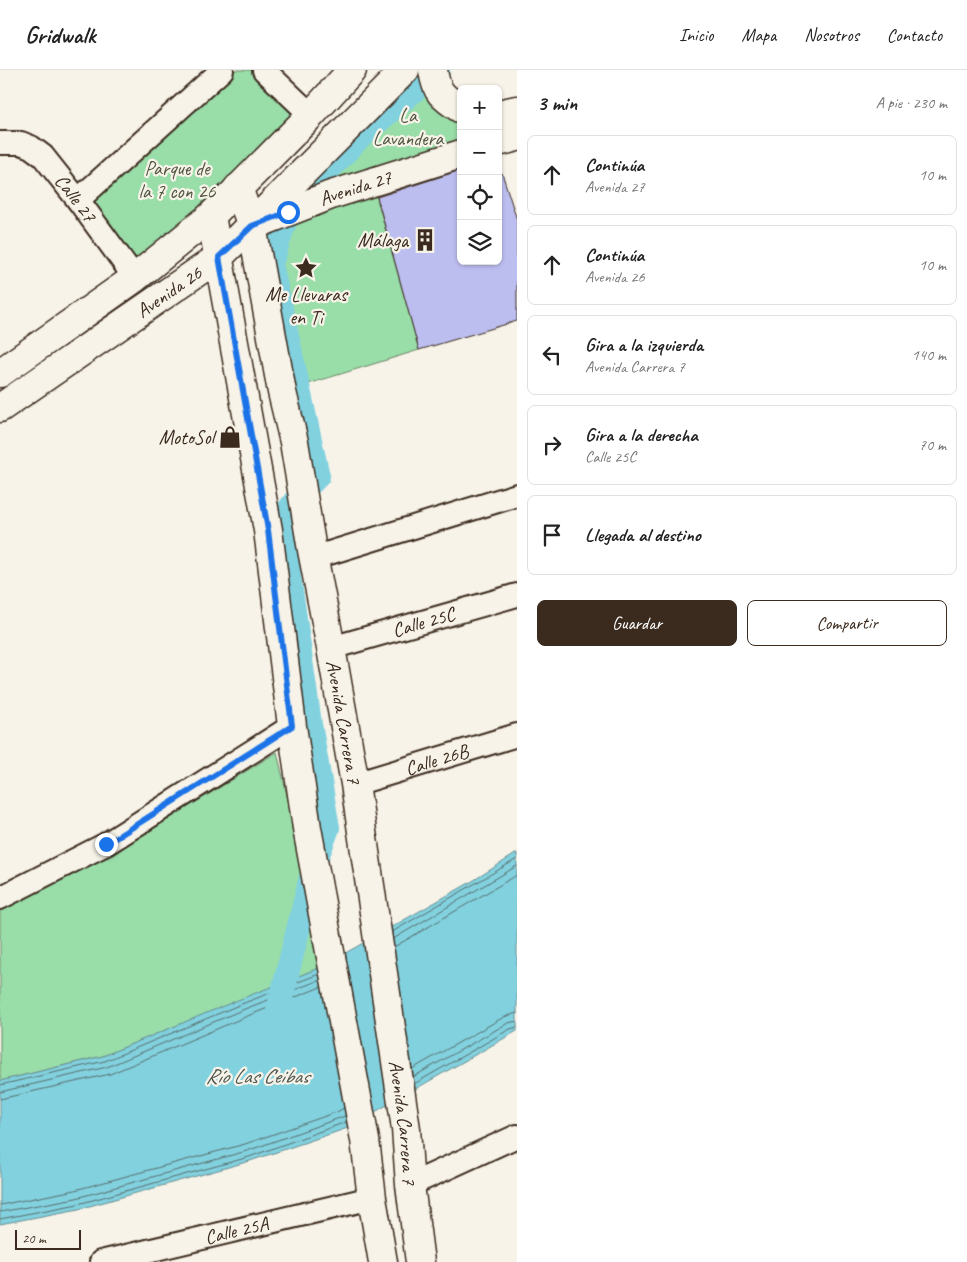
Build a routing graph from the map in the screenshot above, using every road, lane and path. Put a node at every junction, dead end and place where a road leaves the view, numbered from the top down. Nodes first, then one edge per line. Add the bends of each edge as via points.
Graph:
1 (222, 70) edge
2 (264, 70) edge
3 (352, 70) edge
4 (405, 70) edge
5 (434, 78) edge
6 (457, 106) edge
7 (311, 116) junction
8 (510, 119) edge
9 (502, 134) edge
10 (0, 142) edge
11 (457, 155) edge
12 (238, 188) junction
13 (78, 200) junction
14 (211, 216) junction
15 (252, 226) junction
16 (219, 257) junction
17 (135, 278) junction
18 (0, 374) edge
19 (0, 408) edge
20 (517, 495) edge
21 (313, 558) junction
22 (517, 596) edge
23 (331, 648) junction
24 (292, 726) junction
25 (517, 735) edge
26 (355, 784) junction
27 (0, 898) edge
28 (517, 1136) edge
29 (410, 1185) junction
30 (372, 1198) junction
31 (101, 1262) edge
32 (382, 1262) edge
33 (420, 1262) edge

1 - 13 street
2 - 7 street
3 - 7 main road, Avenida 26
4 - 15 main road, Avenida 26
5 - 6 main road via 450,102
7 - 12 main road, Avenida 26
8 - 9 main road
10 - 13 street, Calle 27 via 31,147 43,156
11 - 15 main road, Avenida 27 via 331,195
12 - 14 main road, Avenida 26
12 - 15 main road, Avenida Carrera 7
13 - 17 street, Calle 27
14 - 16 main road, Avenida Carrera 7
14 - 17 main road, Avenida 26
15 - 16 main road, Avenida 26
15 - 21 main road, Avenida Carrera 7
16 - 19 main road, Avenida 26
16 - 24 main road, Avenida Carrera 7 via 268,530
17 - 18 main road, Avenida 26
20 - 21 street
21 - 23 main road, Avenida Carrera 7
22 - 23 street, Calle 25C
23 - 26 main road, Avenida Carrera 7
24 - 27 street via 106,844
24 - 30 main road, Avenida Carrera 7 via 307,828 365,1140
25 - 26 street, Calle 26B
26 - 29 main road, Avenida Carrera 7 via 406,1129
28 - 29 street
29 - 33 main road, Avenida Carrera 7
30 - 31 street, Calle 25A
30 - 32 main road, Avenida Carrera 7

